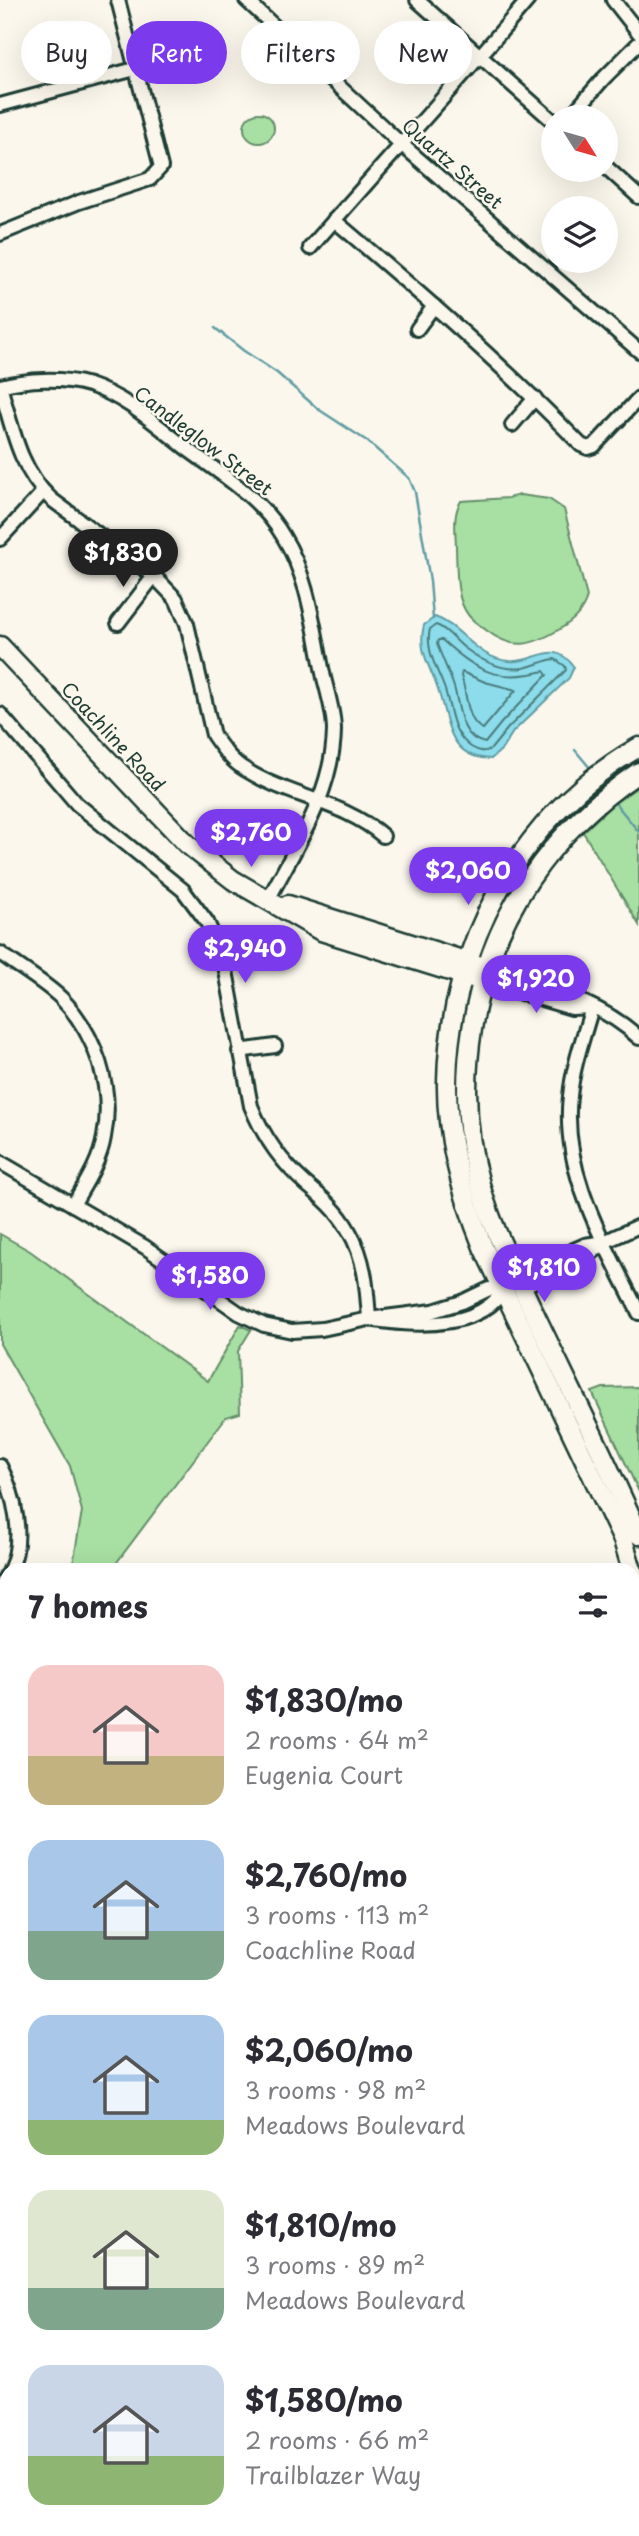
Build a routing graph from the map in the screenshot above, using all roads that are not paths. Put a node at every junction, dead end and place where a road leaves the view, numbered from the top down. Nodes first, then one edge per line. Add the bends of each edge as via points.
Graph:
1 (118, 0) edge
2 (246, 0) edge
3 (417, 0) edge
4 (528, 0) edge
5 (613, 0) edge
6 (126, 32) edge
7 (639, 33) edge
8 (639, 43) edge
9 (480, 57) junction
10 (126, 71) edge
11 (139, 84) edge
12 (580, 105) edge
13 (0, 106) edge
14 (541, 110) edge
15 (400, 143) junction
16 (618, 178) edge
17 (639, 197) edge
18 (334, 220) junction
19 (0, 234) edge
20 (310, 248) dead end
21 (434, 306) junction
22 (417, 329) dead end
23 (639, 351) edge
24 (0, 386) edge
25 (639, 397) edge
26 (535, 398) junction
27 (512, 425) dead end
28 (43, 492) junction
29 (0, 539) edge
30 (154, 576) junction
31 (118, 623) dead end
32 (0, 646) edge
33 (0, 714) edge
34 (639, 747) edge
35 (639, 772) edge
36 (320, 802) junction
37 (383, 836) dead end
38 (268, 900) junction
39 (0, 954) edge
40 (465, 969) junction
41 (485, 975) junction
42 (592, 1007) junction
43 (639, 1038) edge
44 (275, 1045) dead end
45 (239, 1051) junction
46 (0, 1162) edge
47 (73, 1205) junction
48 (639, 1226) edge
49 (604, 1242) junction
50 (519, 1281) junction
51 (504, 1290) junction
52 (639, 1313) edge
53 (369, 1319) junction
54 (560, 1368) junction
55 (0, 1466) edge
56 (635, 1536) edge
57 (12, 1563) edge
58 (634, 1563) edge

1 - 6 street
2 - 15 street, Quartz Street
3 - 9 street
4 - 9 street
5 - 7 street
8 - 12 street
9 - 14 street
9 - 15 street
10 - 13 street
11 - 19 street via 161,167 150,179
15 - 18 street
15 - 23 street, Quartz Street
16 - 17 street
18 - 20 street
18 - 21 street
21 - 22 street
21 - 26 street
24 - 28 street via 23,461
24 - 36 street, Candleglow Street via 18,381 69,382 120,399 266,512 284,536 303,581 332,718 333,745
25 - 26 street via 587,448
26 - 27 street
28 - 29 street
28 - 30 street
30 - 31 street
30 - 36 street via 176,599 187,624 213,735 247,771
32 - 38 main road, Coachline Road via 187,844 216,869
33 - 45 street via 77,804 196,905 224,960
34 - 40 main road via 575,794 531,842 500,887
35 - 41 main road via 582,816 547,856 518,898
36 - 37 street via 366,821
36 - 38 street, Candleglow Street
38 - 40 main road, Coachline Road via 321,931
39 - 47 street via 69,1007 96,1053 106,1097 104,1138
40 - 41 main road, Coachline Road
40 - 51 main road via 454,1007 449,1055 452,1138 471,1218
41 - 42 street via 572,1008
41 - 50 main road via 470,1038 469,1118 474,1165 494,1227
42 - 43 street
42 - 49 street via 571,1086 569,1136 580,1186
44 - 45 street
45 - 53 street via 259,1126 287,1164 331,1205 350,1232 363,1265
46 - 47 street
47 - 53 street via 165,1259 252,1321 303,1331
48 - 49 street
49 - 50 street via 591,1254
49 - 52 street
50 - 54 main road
51 - 53 street via 489,1289 433,1311
51 - 54 main road via 518,1294 547,1354
51 - 56 main road
54 - 56 main road
55 - 57 street via 8,1481 18,1536
56 - 58 main road

